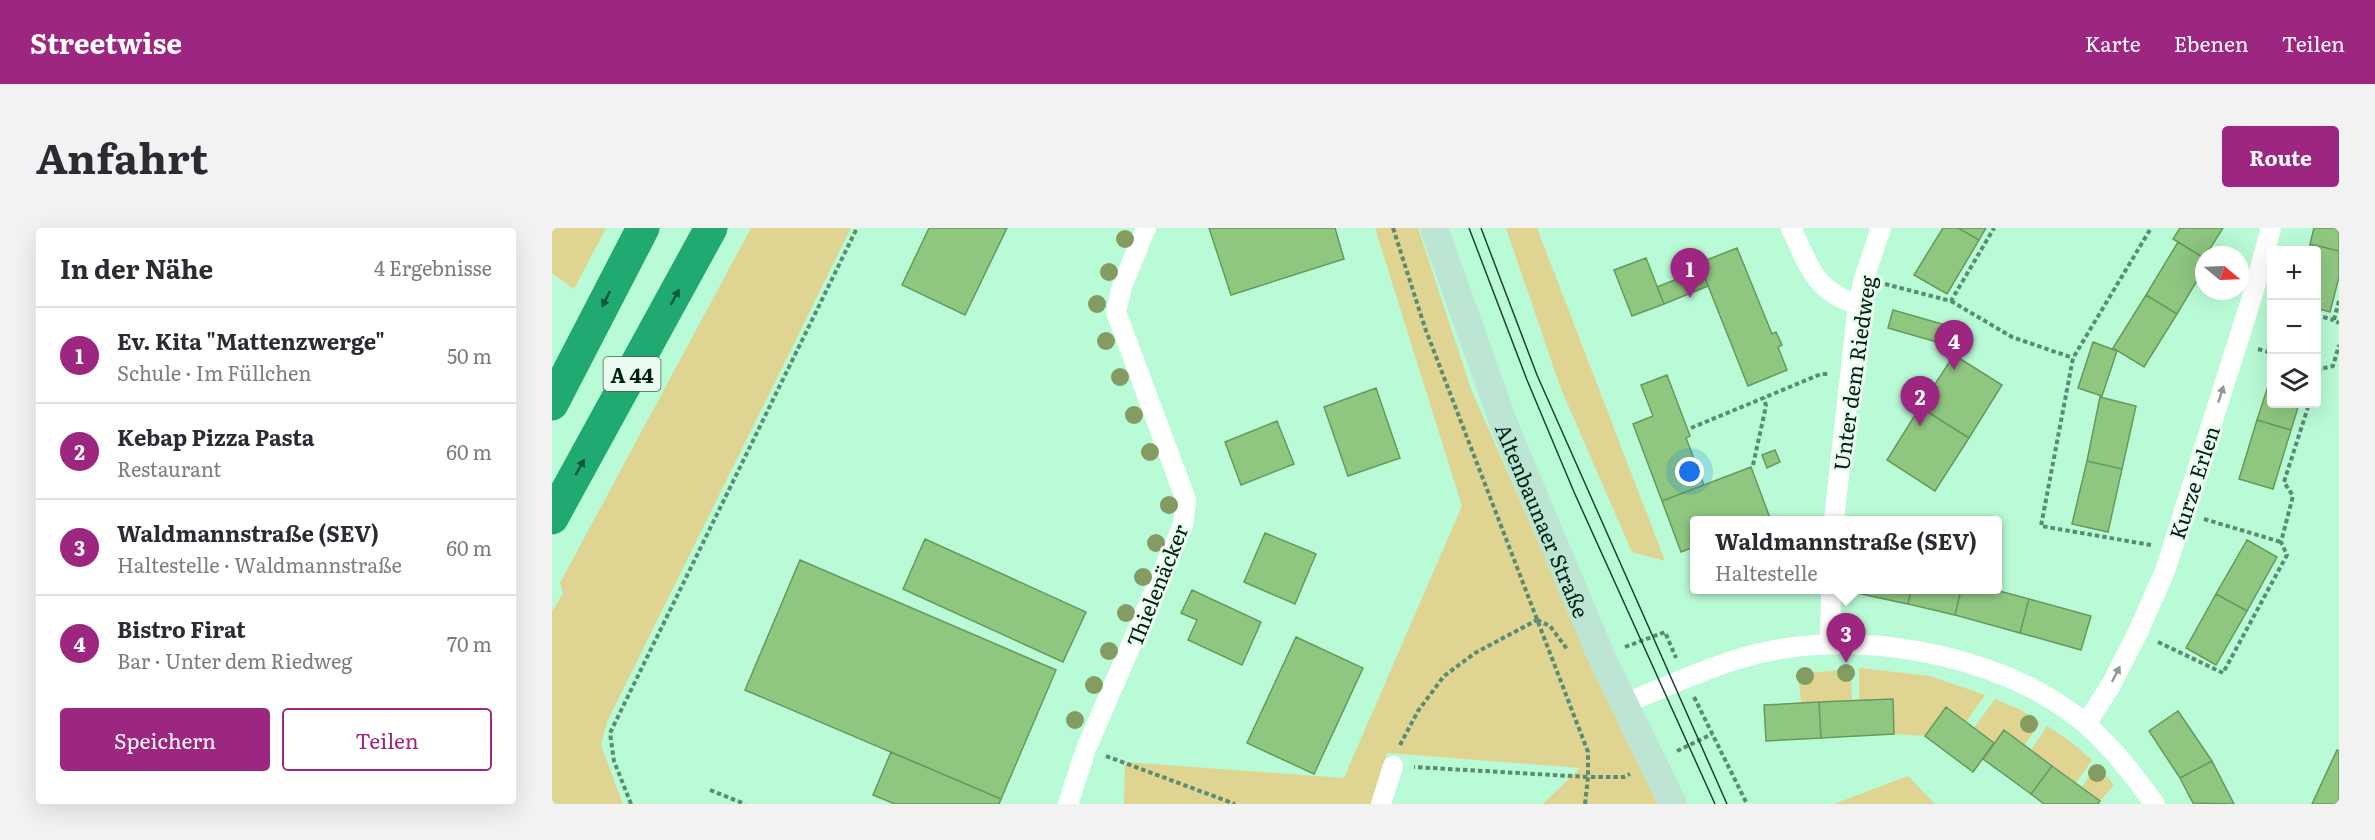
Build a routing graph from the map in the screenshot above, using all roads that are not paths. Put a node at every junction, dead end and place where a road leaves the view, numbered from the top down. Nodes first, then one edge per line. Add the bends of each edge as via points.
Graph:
1 (643, 228) edge
2 (711, 228) edge
3 (1146, 228) edge
4 (1434, 228) edge
5 (1791, 228) edge
6 (1881, 228) edge
7 (2271, 228) edge
8 (1858, 305) junction
9 (552, 404) edge
10 (1834, 516) edge
11 (552, 518) edge
12 (1831, 594) edge
13 (1830, 643) junction
14 (1624, 704) junction
15 (2086, 724) junction
16 (1393, 766) road end
17 (1068, 804) edge
18 (1381, 804) edge
19 (1673, 804) edge
20 (2155, 804) edge

1 -> 9 highway, A 44
11 -> 2 highway, A 44
3 - 17 street, Thielenäcker via 1122,286 1116,312 1186,500 1183,525 1086,749
4 - 14 main road, Altenbaunaer Straße via 1505,427
5 - 8 street via 1817,281 1840,299
6 - 8 street, Unter dem Riedweg
15 -> 7 street, Kurze Erlen via 2138,632 2172,549
8 - 10 street, Unter dem Riedweg
12 - 13 street
13 - 14 street via 1739,658
13 - 15 street via 1927,652 1985,668 2036,691
14 - 19 main road, Altenbaunaer Straße
15 - 20 street via 2123,762
16 - 18 street

